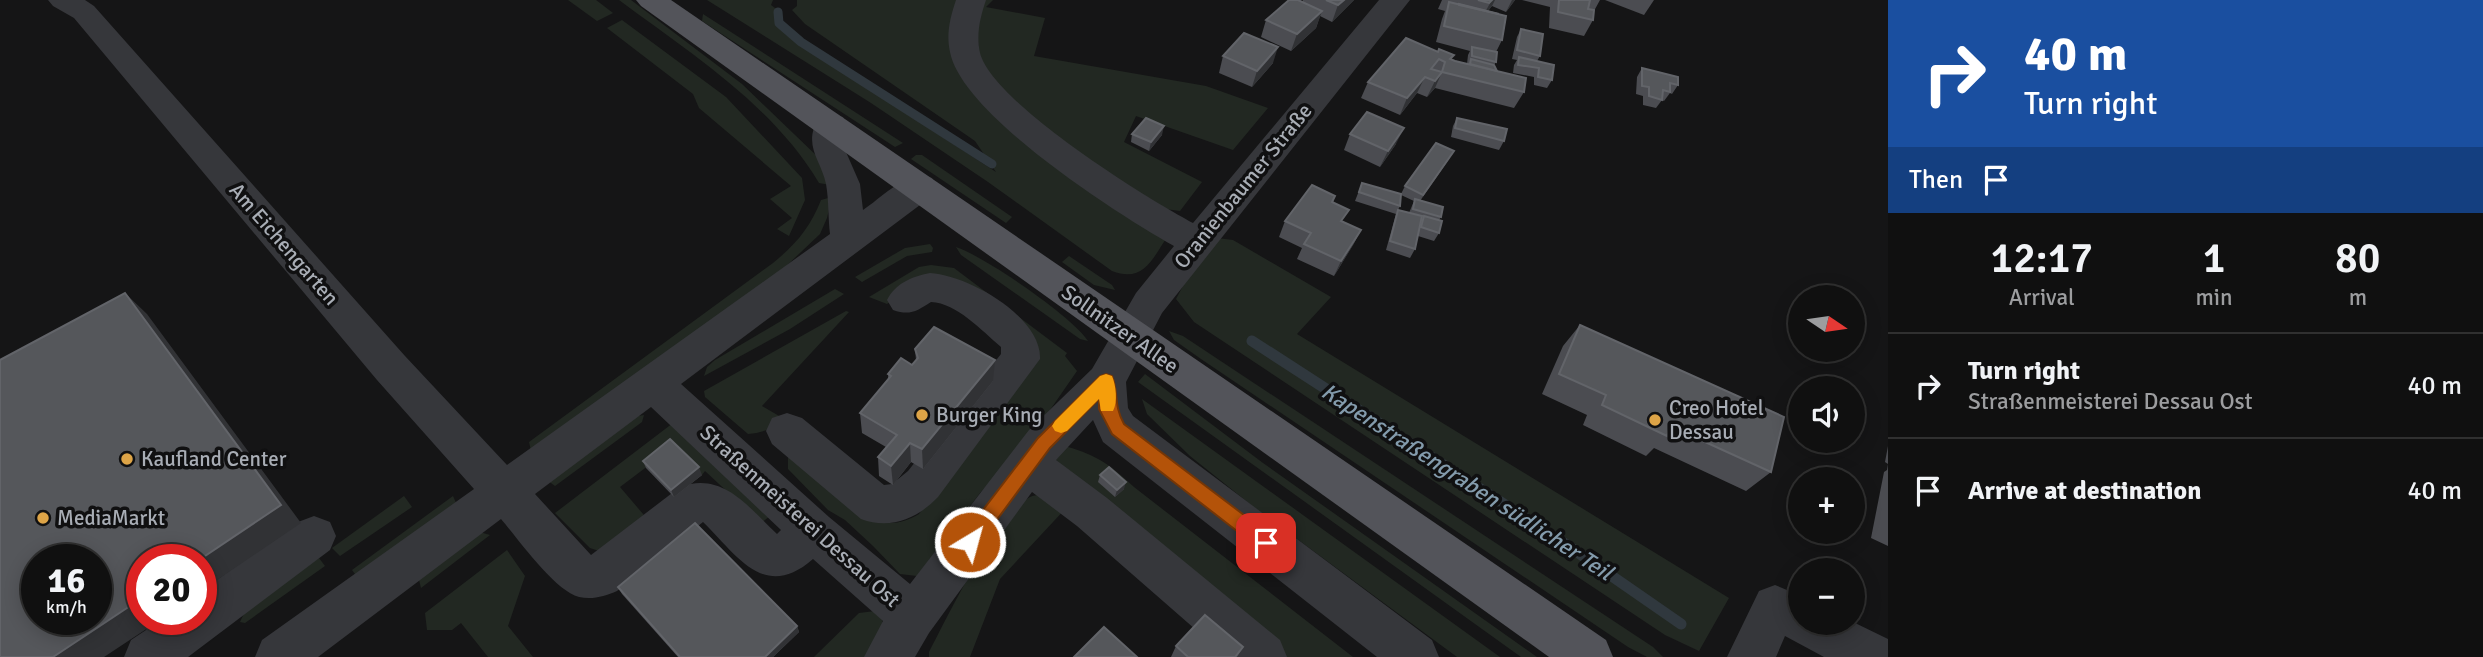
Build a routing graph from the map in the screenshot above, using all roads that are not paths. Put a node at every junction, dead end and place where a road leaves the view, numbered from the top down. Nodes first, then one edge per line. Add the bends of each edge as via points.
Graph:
1 (63, 0) edge
2 (651, 0) edge
3 (971, 0) edge
4 (1395, 0) edge
5 (831, 125) junction
6 (920, 187) junction
7 (848, 238) junction
8 (1197, 242) junction
9 (906, 300) dead end
10 (1130, 337) junction
11 (1106, 381) junction
12 (652, 383) junction
13 (786, 431) dead end
14 (1028, 464) junction
15 (503, 492) junction
16 (813, 531) junction
17 (314, 536) dead end
18 (1788, 614) edge
19 (914, 617) junction
20 (1830, 635) edge
21 (177, 639) edge
22 (279, 657) edge
23 (888, 657) edge
24 (1263, 657) edge
25 (1415, 657) edge
26 (1589, 657) edge
27 (1751, 657) edge
28 (1873, 657) edge

1 - 15 street, Am Eichengarten via 84,12
2 - 5 main road, Sollnitzer Allee
3 - 8 street via 963,25 965,54 979,82 1031,131 1099,183
4 - 8 street, Oranienbaumer Straße
5 - 6 main road, Sollnitzer Allee
5 - 7 street via 829,153 843,184
6 - 7 street
6 - 10 main road, Sollnitzer Allee
7 - 12 street
8 - 10 street, Oranienbaumer Straße via 1149,303
9 - 13 street via 931,287 956,293 1015,336 1021,346 1020,359 923,484 908,499 876,505
10 - 11 street, Oranienbaumer Straße
10 - 26 main road, Sollnitzer Allee
11 - 14 street
11 - 25 street via 1108,409 1118,429
12 - 15 street
12 - 16 street, Straßenmeisterei Dessau Ost
14 - 19 street
14 - 24 street via 1093,512
15 - 16 street, Am Eichengarten via 582,576 601,576 695,501 713,504 770,557 787,553
15 - 22 street
16 - 19 street, Straßenmeisterei Dessau Ost
17 - 21 street
18 - 27 street via 1775,607
19 - 23 street, Straßenmeisterei Dessau Ost
20 - 28 street

